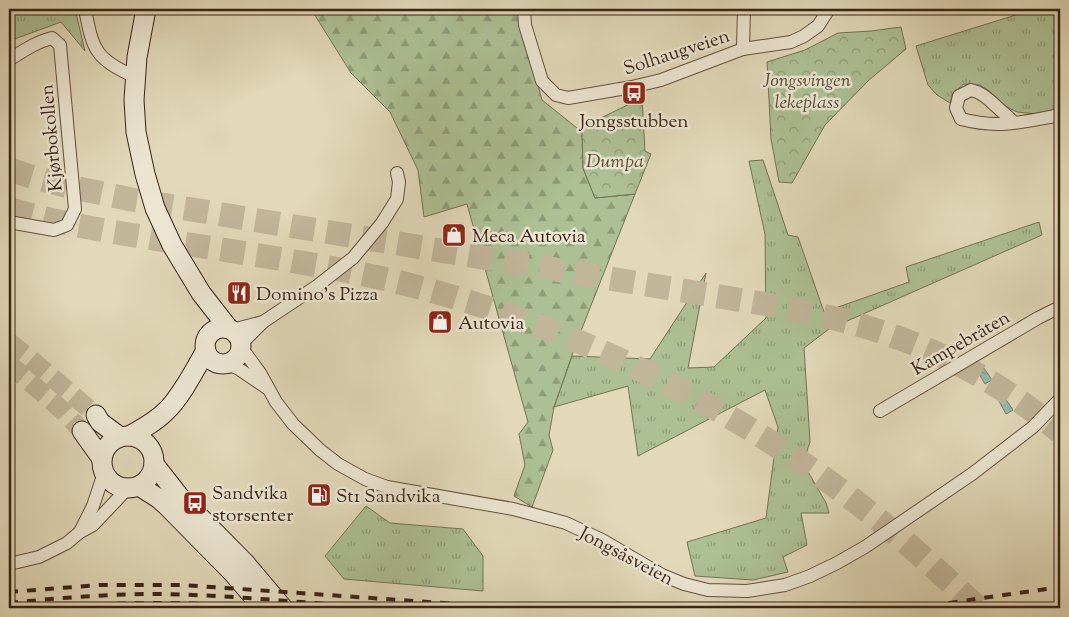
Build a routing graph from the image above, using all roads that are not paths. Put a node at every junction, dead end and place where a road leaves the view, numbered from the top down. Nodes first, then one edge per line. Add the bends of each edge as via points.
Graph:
1 (85, 9) edge
2 (146, 9) edge
3 (524, 9) edge
4 (744, 9) edge
5 (829, 9) edge
6 (743, 49) junction
7 (9, 60) edge
8 (135, 77) junction
9 (1060, 114) edge
10 (1014, 123) dead end
11 (396, 173) dead end
12 (9, 222) edge
13 (201, 293) junction
14 (1060, 307) edge
15 (236, 338) junction
16 (207, 344) junction
17 (224, 363) junction
18 (188, 382) junction
19 (267, 388) junction
20 (1060, 399) edge
21 (167, 411) junction
22 (880, 411) dead end
23 (96, 415) tunnel mouth
24 (82, 431) tunnel mouth
25 (125, 437) junction
26 (153, 459) junction
27 (103, 466) junction
28 (133, 487) junction
29 (80, 532) junction
30 (9, 564) edge
31 (263, 608) edge
32 (283, 608) edge

1 - 8 street via 94,45 101,57
2 - 8 street, Jongsåsveien
3 - 6 street, Solhaugveien via 525,25 542,82 556,95 568,98 661,80
4 - 6 street, Solhaugveien
5 - 6 street via 818,26 804,36 791,42
7 - 12 street, Kjørbokollen via 43,40 52,38 60,45 75,208 67,225 54,230
8 - 13 street, Jongsåsveien via 136,132 150,194 163,228
9 - 10 street
11 - 15 street via 399,182 397,199 382,224 354,258
13 - 15 street, Jongsåsveien
13 - 16 street, Jongsåsveien
14 - 22 street, Kampebråten
15 - 16 street via 223,328 217,329
15 - 17 street via 238,356
15 - 19 street, Jongsåsveien
16 - 17 street via 212,360
16 - 18 street
17 - 18 street
17 - 19 street, Jongsåsveien via 240,369
18 - 21 street
19 - 20 street, Jongsåsveien via 285,415 320,450 365,479 387,487 549,518 586,532 662,576 708,590 728,591 785,585 810,576 865,547 972,474 1033,427
21 - 25 street
21 - 26 street
23 - 25 street via 100,422
24 - 27 street
25 - 26 street via 143,441
25 - 27 street via 108,445
26 - 28 street via 152,473 146,481
26 - 32 street via 178,496 245,563
27 - 28 street via 114,484
27 - 29 street via 93,506
28 - 29 street via 93,526
28 - 31 street via 168,506
29 - 30 street via 53,552

